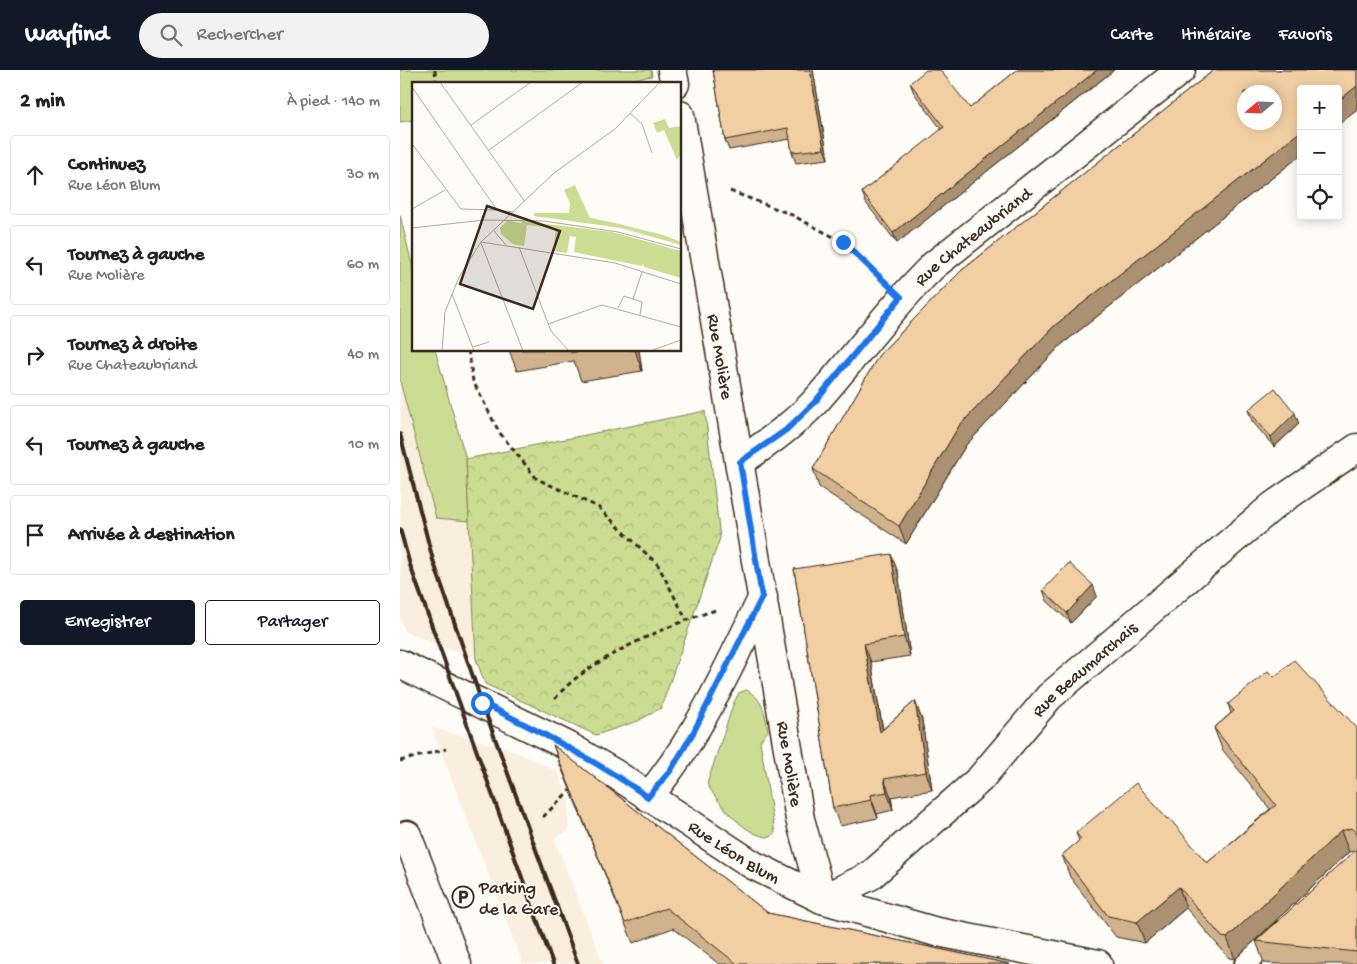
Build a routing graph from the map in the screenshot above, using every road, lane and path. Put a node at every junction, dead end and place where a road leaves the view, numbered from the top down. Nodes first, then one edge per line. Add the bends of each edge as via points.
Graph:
1 (1181, 70) edge
2 (681, 121) edge
3 (691, 177) junction
4 (901, 297) junction
5 (468, 351) edge
6 (1357, 448) edge
7 (740, 462) junction
8 (762, 597) junction
9 (400, 664) edge
10 (534, 728) junction
11 (446, 749) dead end
12 (400, 761) edge
13 (648, 797) junction
14 (402, 830) edge
15 (822, 899) junction
16 (1294, 919) edge
17 (457, 964) edge
18 (1098, 964) edge
19 (1245, 964) edge

1 - 4 street, Rue Chateaubriand via 934,264
2 - 3 street, Rue Molière
3 - 4 path via 790,214 843,242
3 - 7 street, Rue Molière
4 - 7 street, Rue Chateaubriand via 814,403 786,430
5 - 10 path via 473,381 499,432 537,480 598,506 658,566 686,619 578,675 558,694
6 - 15 street, Rue Beaumarchais via 1274,505 1049,697 980,779 870,876
7 - 8 street, Rue Molière
8 - 13 street via 692,735 671,770
8 - 15 street, Rue Molière via 800,820
9 - 10 street, Rue Léon Blum
10 - 13 street, Rue Léon Blum via 612,772
11 - 12 path
13 - 15 street, Rue Léon Blum via 753,865
14 - 17 street
15 - 18 street, Rue Léon Blum via 933,931
16 - 19 lane

